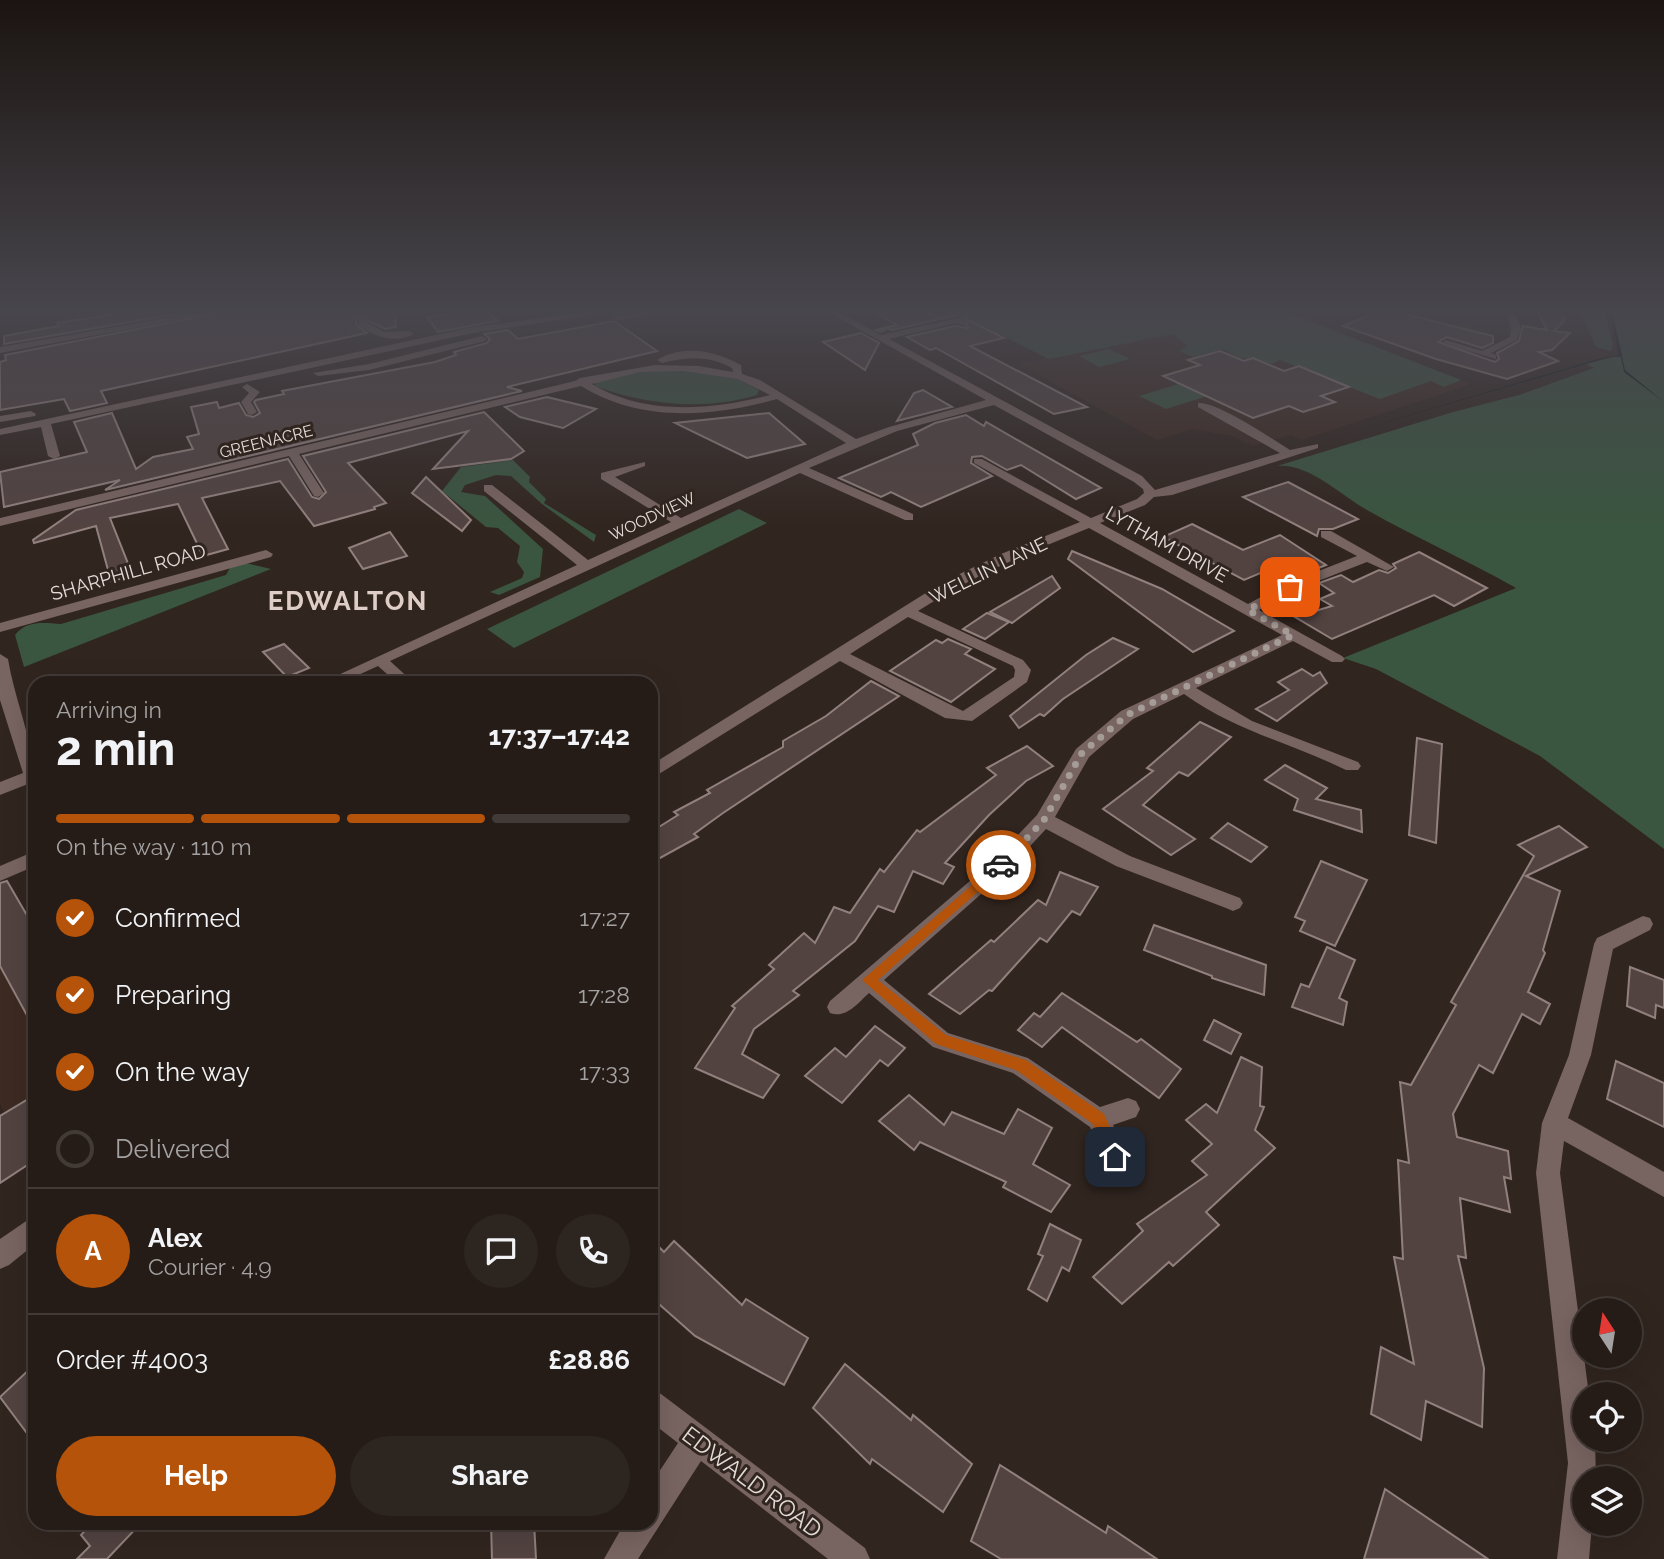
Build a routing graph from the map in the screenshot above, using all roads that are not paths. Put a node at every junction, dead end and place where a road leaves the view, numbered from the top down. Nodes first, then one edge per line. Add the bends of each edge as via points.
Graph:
1 (230, 382) edge
2 (278, 382) edge
3 (580, 382) joint
4 (750, 382) edge
5 (960, 382) edge
6 (247, 387) junction
7 (134, 390) dead end
8 (229, 391) dead end
9 (778, 396) junction
10 (995, 401) junction
11 (1202, 405) dead end
12 (252, 412) dead end
13 (0, 418) edge
14 (45, 422) junction
15 (0, 432) edge
16 (855, 443) junction
17 (1314, 446) dead end
18 (290, 451) junction
19 (1291, 455) junction
20 (54, 456) dead end
21 (978, 461) dead end
22 (641, 464) dead end
23 (799, 468) junction
24 (488, 488) dead end
25 (318, 493) dead end
26 (1150, 494) junction
27 (909, 517) dead end
28 (0, 522) edge
29 (681, 523) junction
30 (1089, 524) junction
31 (1326, 534) dead end
32 (266, 554) dead end
33 (1368, 557) junction
34 (587, 566) junction
35 (1387, 567) dead end
36 (1248, 610) junction
37 (907, 611) junction
38 (0, 628) edge
39 (1293, 635) junction
40 (839, 654) junction
41 (0, 659) edge
42 (1337, 659) dead end
43 (380, 660) junction
44 (344, 676) edge
45 (398, 676) edge
46 (1185, 687) junction
47 (3, 695) edge
48 (28, 765) edge
49 (1352, 766) dead end
50 (658, 769) edge
51 (28, 781) edge
52 (0, 789) edge
53 (1044, 820) junction
54 (28, 861) edge
55 (0, 874) edge
56 (1233, 903) dead end
57 (1643, 924) dead end
58 (869, 980) junction
59 (838, 1007) dead end
60 (1128, 1109) dead end
61 (1098, 1119) junction
62 (1555, 1123) junction
63 (1115, 1157) dead end
64 (1664, 1185) edge
65 (28, 1234) edge
66 (0, 1256) edge
67 (658, 1410) edge
68 (697, 1441) junction
69 (658, 1500) edge
70 (639, 1530) edge
71 (620, 1559) edge
72 (854, 1559) edge
73 (1573, 1559) edge

1 - 14 street
2 - 6 street
3 - 9 street via 612,399 681,409 753,404
3 - 18 street, GREENACRE
4 - 9 street, GREENACRE
5 - 10 street
6 - 8 street
6 - 12 street via 255,392 246,402
7 - 13 street
9 - 16 street, GREENACRE
10 - 16 street, WOODVIEW
10 - 26 street via 1138,479
11 - 19 street
14 - 15 street
14 - 20 street
16 - 23 street, WOODVIEW
17 - 19 street, WELLIN LANE
18 - 25 street
18 - 28 street, GREENACRE
19 - 26 street, WELLIN LANE
21 - 30 street, LYTHAM DRIVE
22 - 29 street via 605,476
23 - 27 street
23 - 29 street, WOODVIEW
24 - 34 street
26 - 30 street, WELLIN LANE
29 - 34 street, WOODVIEW
30 - 36 street, LYTHAM DRIVE
30 - 37 street, WELLIN LANE via 983,568
31 - 33 street
32 - 38 street, SHARPHILL ROAD
33 - 35 street
33 - 36 street via 1290,587
34 - 43 street, WOODVIEW
36 - 39 street, LYTHAM DRIVE
37 - 40 street, WELLIN LANE
37 - 40 street via 1017,663 1023,670 1021,679 966,717 951,714
39 - 42 street, LYTHAM DRIVE
39 - 46 street
40 - 50 street, WELLIN LANE
41 - 47 street
43 - 44 street, WOODVIEW
43 - 45 street
46 - 49 street via 1216,710 1256,729
46 - 53 street via 1127,715 1082,753
47 - 48 street
51 - 52 street
53 - 56 street via 1123,861
53 - 58 street via 999,867
54 - 55 street
57 - 62 street via 1604,944 1580,1055
58 - 59 street
58 - 61 street via 941,1040 1020,1065
60 - 61 street
61 - 63 street
62 - 64 street
62 - 73 street via 1548,1172 1583,1462
65 - 66 street
67 - 68 street, EDWALD ROAD
68 - 69 street
68 - 72 street, EDWALD ROAD
70 - 71 street

